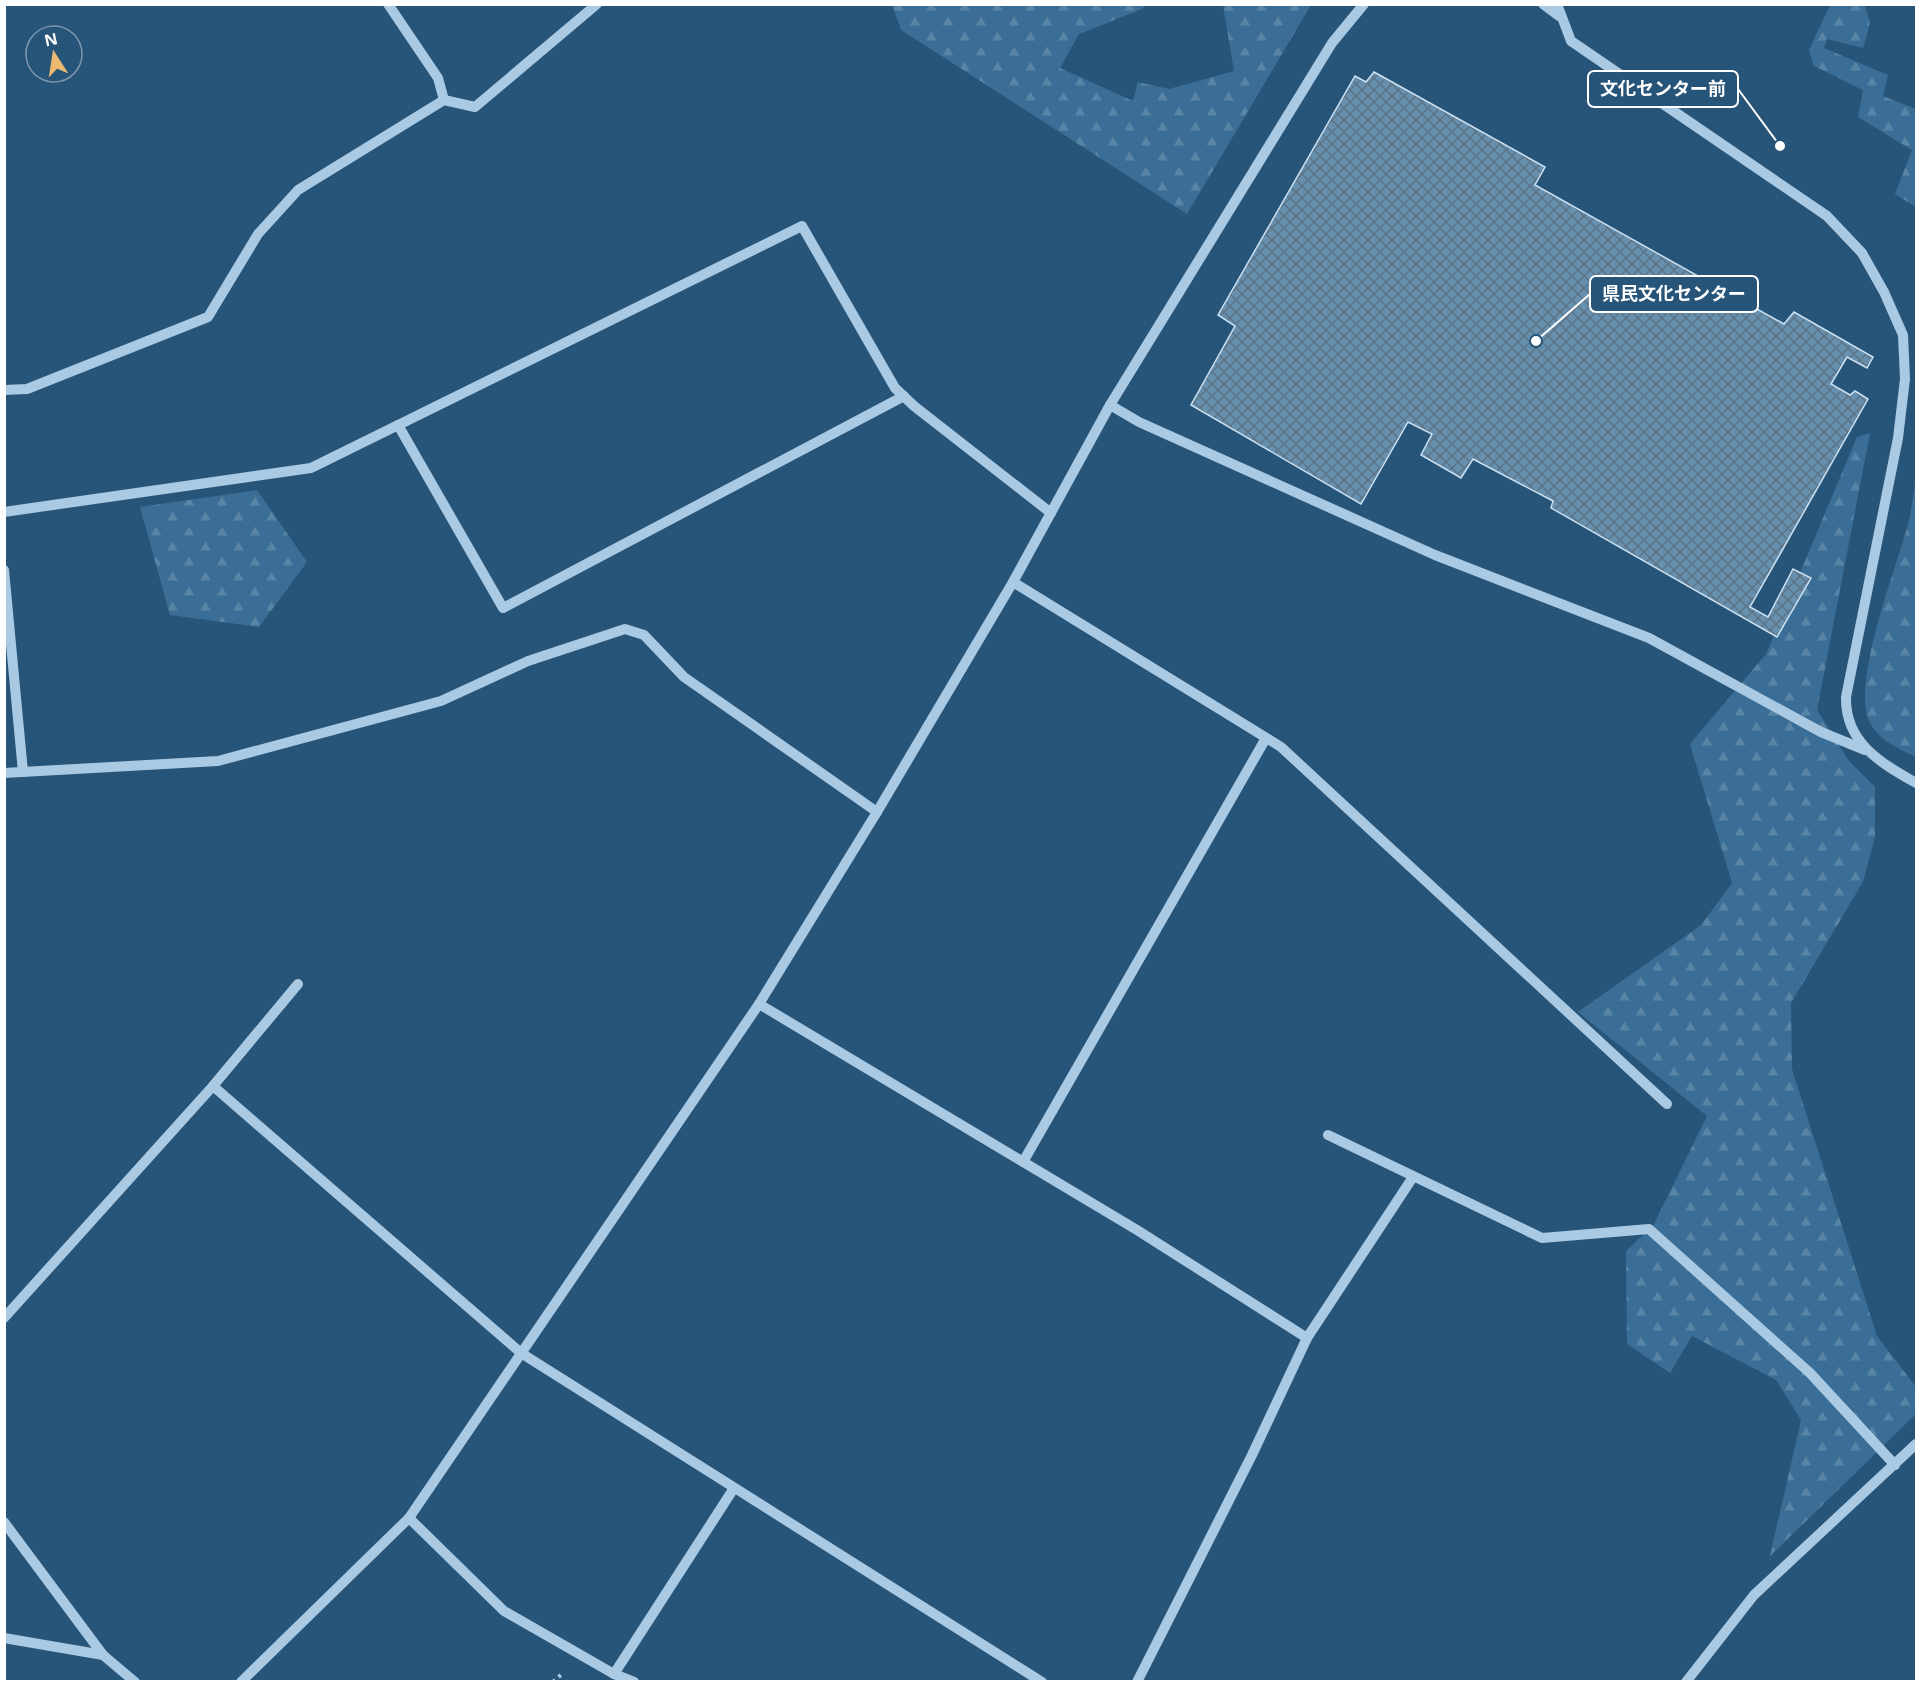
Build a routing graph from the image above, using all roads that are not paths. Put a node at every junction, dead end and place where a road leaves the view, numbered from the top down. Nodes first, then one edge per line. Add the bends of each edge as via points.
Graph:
1 (388, 4) edge
2 (597, 4) edge
3 (1364, 4) edge
4 (1543, 4) edge
5 (1558, 10) edge
6 (444, 100) junction
7 (4, 390) edge
8 (904, 396) junction
9 (1110, 405) junction
10 (398, 425) junction
11 (4, 512) edge
12 (1051, 513) junction
13 (4, 570) edge
14 (1012, 582) junction
15 (1266, 738) junction
16 (1865, 750) junction
17 (23, 772) junction
18 (4, 773) edge
19 (1917, 783) edge
20 (877, 812) junction
21 (298, 984) dead end
22 (759, 1004) junction
23 (213, 1086) junction
24 (1667, 1104) dead end
25 (1328, 1136) dead end
26 (1023, 1162) junction
27 (1413, 1177) junction
28 (4, 1318) edge
29 (1307, 1338) junction
30 (521, 1353) junction
31 (1917, 1444) edge
32 (1895, 1465) junction
33 (734, 1488) junction
34 (409, 1518) junction
35 (4, 1522) edge
36 (4, 1638) edge
37 (103, 1655) junction
38 (614, 1674) junction
39 (135, 1682) edge
40 (241, 1682) edge
41 (634, 1682) edge
42 (1042, 1682) edge
43 (1137, 1682) edge
44 (1686, 1682) edge

1 - 6 street via 438,78
2 - 6 street via 475,107
3 - 9 street via 1332,43
4 - 5 street
5 - 16 street via 1571,41 1827,216 1862,253 1903,334 1905,379 1898,438 1846,697 1852,732
6 - 7 street via 298,190 258,234 208,317 27,389
8 - 10 street via 895,388 802,226
8 - 10 street via 503,608
8 - 12 street
9 - 12 street
9 - 16 street via 1139,422 1434,555 1649,638 1821,732
10 - 11 street via 311,468
12 - 14 street
13 - 17 street
14 - 15 street
14 - 20 street
15 - 24 street via 1281,747
15 - 26 street
16 - 19 street
17 - 18 street
17 - 20 street via 218,761 441,701 528,661 625,628 644,635 684,677
20 - 22 street
21 - 23 street
22 - 26 street
22 - 30 street
23 - 28 street
23 - 30 street
25 - 27 street
26 - 29 street
27 - 29 street
27 - 32 street via 1542,1238 1649,1229 1810,1372
29 - 43 street
30 - 33 street
30 - 34 street
31 - 32 street
32 - 44 street via 1754,1595
33 - 38 street
33 - 42 street
34 - 38 street via 504,1611
34 - 40 street
35 - 37 street
36 - 37 street
37 - 39 street
38 - 41 street

